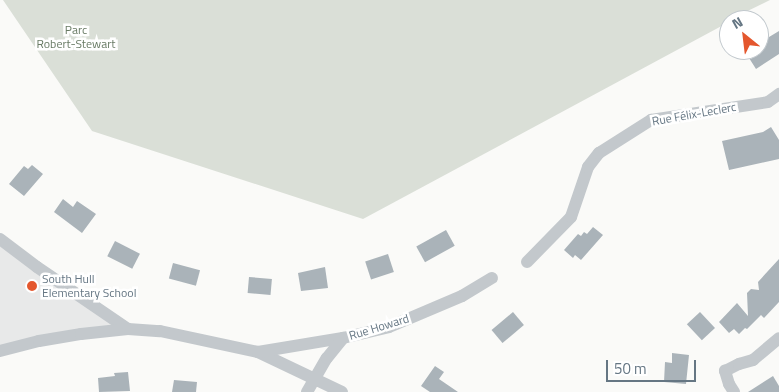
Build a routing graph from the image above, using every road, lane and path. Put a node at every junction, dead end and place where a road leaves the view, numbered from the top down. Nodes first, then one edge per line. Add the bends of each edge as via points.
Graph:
1 (779, 94) edge
2 (0, 239) edge
3 (527, 262) dead end
4 (492, 278) dead end
5 (128, 329) junction
6 (343, 338) junction
7 (779, 338) edge
8 (0, 352) edge
9 (258, 352) junction
10 (314, 377) junction
11 (731, 388) edge
12 (306, 392) edge
13 (342, 392) edge

1 - 3 street, Rue Félix-Leclerc via 768,102 651,120 599,153 588,166 571,217
2 - 5 street
4 - 6 street, Rue Howard via 462,296 389,327
5 - 8 street via 47,340
5 - 9 street via 160,331
6 - 9 street, Rue Howard
6 - 10 street
7 - 11 street via 753,360 725,372
9 - 10 street
10 - 12 street
10 - 13 street

